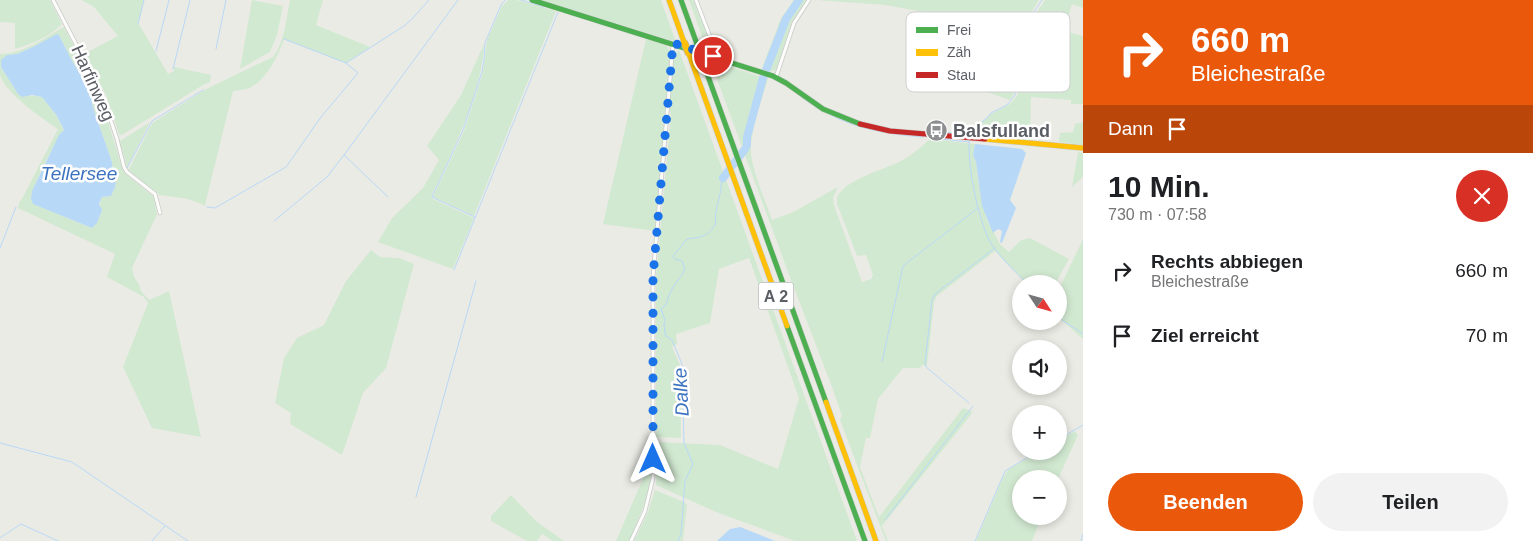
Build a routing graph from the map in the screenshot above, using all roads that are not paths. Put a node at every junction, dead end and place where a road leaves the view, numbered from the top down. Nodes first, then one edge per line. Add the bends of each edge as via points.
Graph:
1 (53, 0) edge
2 (532, 0) edge
3 (669, 0) edge
4 (680, 0) edge
5 (696, 0) edge
6 (809, 0) edge
7 (673, 43) junction
8 (713, 56) junction
9 (775, 77) junction
10 (1083, 148) edge
11 (160, 214) dead end
12 (631, 541) edge
13 (865, 541) edge
14 (876, 541) edge

1 - 11 street, Harfinweg via 102,94 124,167 156,194
2 - 7 main road
3 - 13 main road, A 2, bridge
4 - 14 main road, A 2, bridge
5 - 8 street via 714,47
6 - 9 street via 794,23
7 - 8 main road
7 - 12 street via 653,277 653,478 645,511
8 - 9 main road
9 - 10 main road via 823,109 878,129

